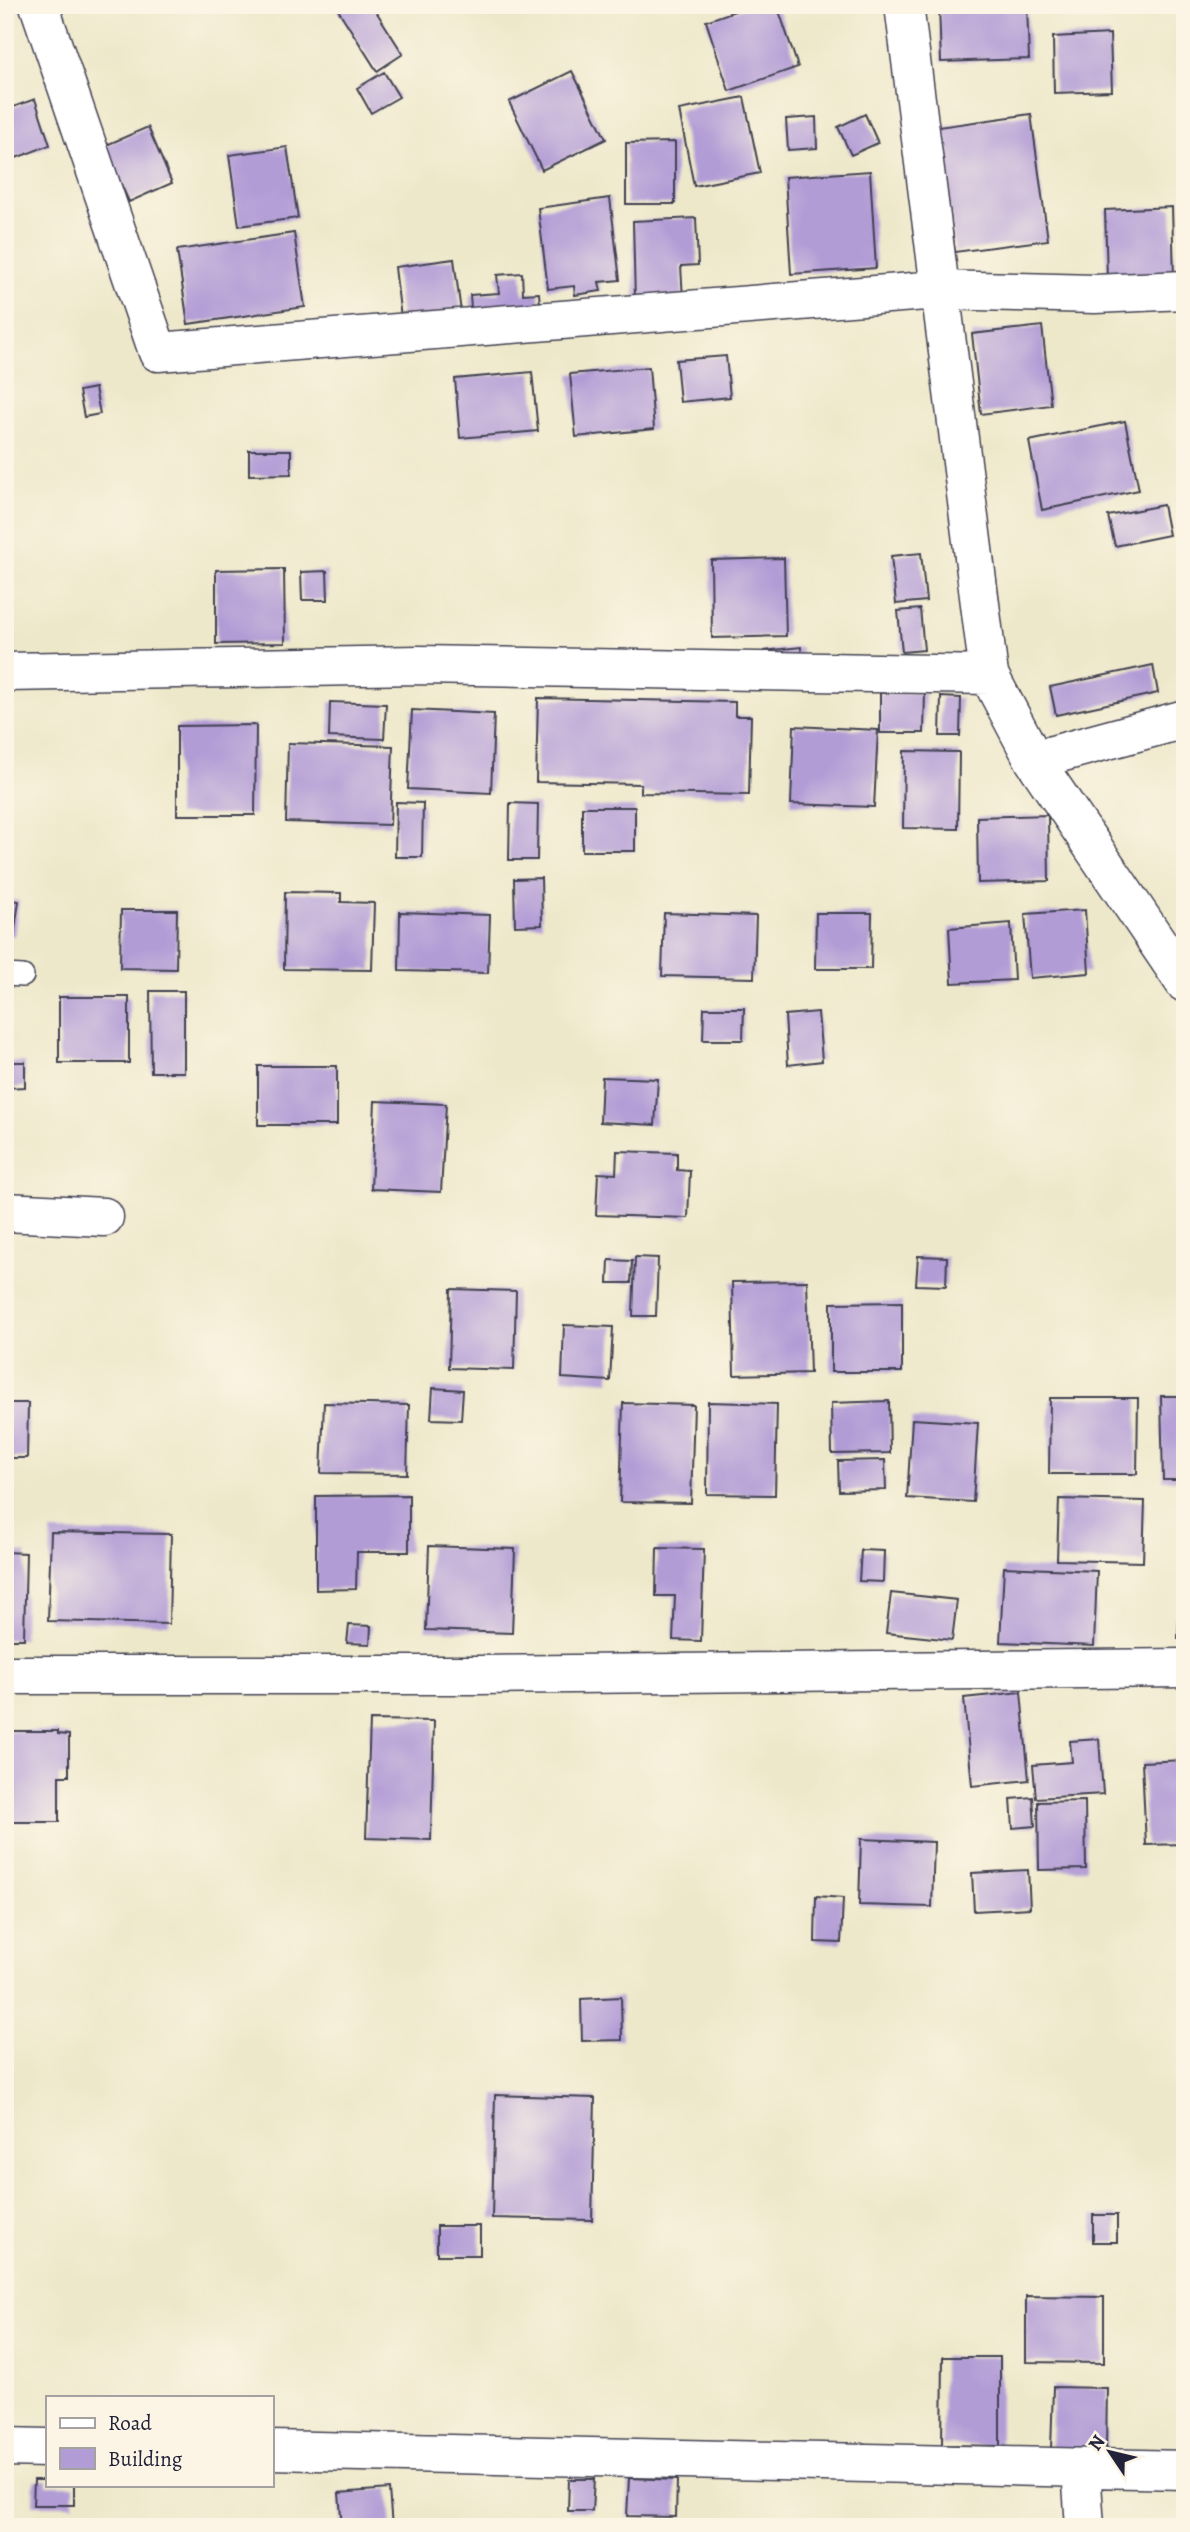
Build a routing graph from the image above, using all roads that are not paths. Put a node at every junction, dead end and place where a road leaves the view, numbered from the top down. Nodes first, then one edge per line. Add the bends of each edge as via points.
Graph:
1 (39, 5) edge
2 (904, 5) edge
3 (938, 290) junction
4 (1185, 290) edge
5 (5, 672) edge
6 (989, 675) junction
7 (1185, 719) edge
8 (1034, 760) junction
9 (1185, 983) edge
10 (5, 1212) edge
11 (104, 1217) dead end
12 (1185, 1668) edge
13 (5, 1675) edge
14 (5, 2447) edge
15 (46, 2448) edge
16 (273, 2450) edge
17 (1081, 2469) junction
18 (1185, 2470) edge
19 (1085, 2527) edge

1 - 3 street via 158,352
2 - 3 street
3 - 4 street
3 - 6 street
5 - 6 street via 419,664
6 - 8 street
7 - 8 street
8 - 9 street
10 - 11 street
12 - 13 street
14 - 15 street
16 - 17 street
17 - 18 street
17 - 19 street

